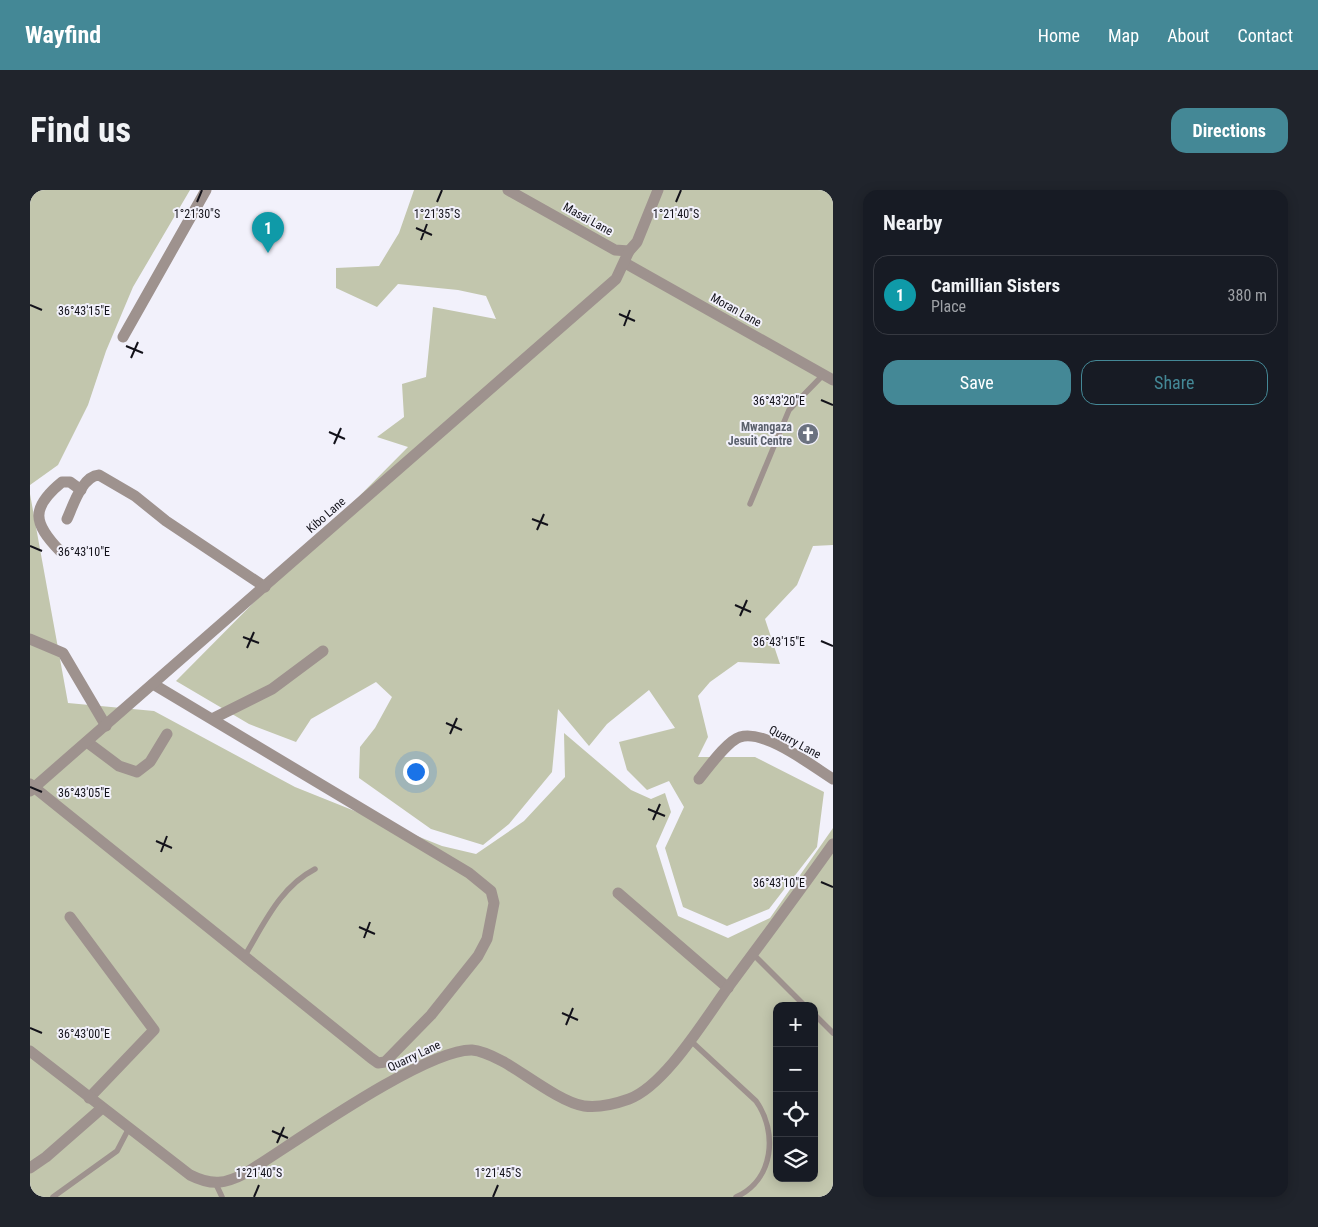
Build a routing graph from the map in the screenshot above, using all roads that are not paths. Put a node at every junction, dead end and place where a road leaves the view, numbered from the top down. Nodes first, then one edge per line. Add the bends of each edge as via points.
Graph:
1 (206, 190) edge
2 (508, 190) edge
3 (658, 190) edge
4 (629, 251) junction
5 (625, 263) junction
6 (123, 337) dead end
7 (828, 377) edge
8 (81, 490) junction
9 (750, 504) dead end
10 (67, 519) dead end
11 (60, 551) dead end
12 (265, 587) junction
13 (30, 639) edge
14 (323, 651) dead end
15 (154, 684) junction
16 (214, 718) junction
17 (106, 726) junction
18 (167, 734) dead end
19 (87, 742) junction
20 (699, 778) dead end
21 (833, 779) edge
22 (31, 788) edge
23 (833, 844) edge
24 (315, 869) dead end
25 (618, 893) dead end
26 (70, 917) dead end
27 (753, 954) junction
28 (244, 957) junction
29 (728, 988) junction
30 (801, 1002) edge
31 (818, 1018) edge
32 (833, 1033) edge
33 (691, 1041) junction
34 (30, 1051) edge
35 (89, 1098) junction
36 (102, 1108) junction
37 (129, 1128) junction
38 (30, 1168) edge
39 (216, 1184) junction
40 (53, 1197) edge
41 (222, 1197) edge
42 (736, 1197) edge

1 - 6 street
2 - 4 street, Masai Lane via 615,250
3 - 4 street, Kibo Lane via 637,242
4 - 5 street, Kibo Lane
5 - 7 street, Moran Lane
5 - 12 street, Kibo Lane via 616,279 579,314
7 - 9 lane via 789,410
8 - 10 street
8 - 11 street via 70,482 62,482 44,499 40,509 41,532
8 - 12 street via 92,477 99,475 135,496 166,521
12 - 15 street, Kibo Lane
13 - 17 street via 63,654
14 - 16 street via 272,689
15 - 16 street
15 - 17 street, Kibo Lane
16 - 28 street via 469,873 491,891 494,903 487,939 478,956 431,1015 385,1062 378,1063 371,1058
17 - 19 street, Kibo Lane
18 - 19 street via 150,762 137,772 119,766
19 - 22 street, Kibo Lane
20 - 21 street, Quarry Lane via 732,742 740,737 754,736 785,750
22 - 28 street
23 - 27 street, Quarry Lane
24 - 28 lane via 283,894
25 - 29 street
26 - 35 street via 154,1030
27 - 29 street, Quarry Lane
27 - 30 lane
29 - 33 street, Quarry Lane
31 - 32 lane
33 - 39 street, Quarry Lane via 656,1080 631,1098 606,1106 583,1106 564,1098 488,1054 473,1050 456,1052 389,1083 246,1173 229,1182
33 - 42 lane via 756,1100 768,1127 771,1147 762,1174
34 - 35 street
35 - 36 street
36 - 37 street
36 - 38 street
37 - 39 street via 190,1175
37 - 40 lane via 117,1150
39 - 41 lane

